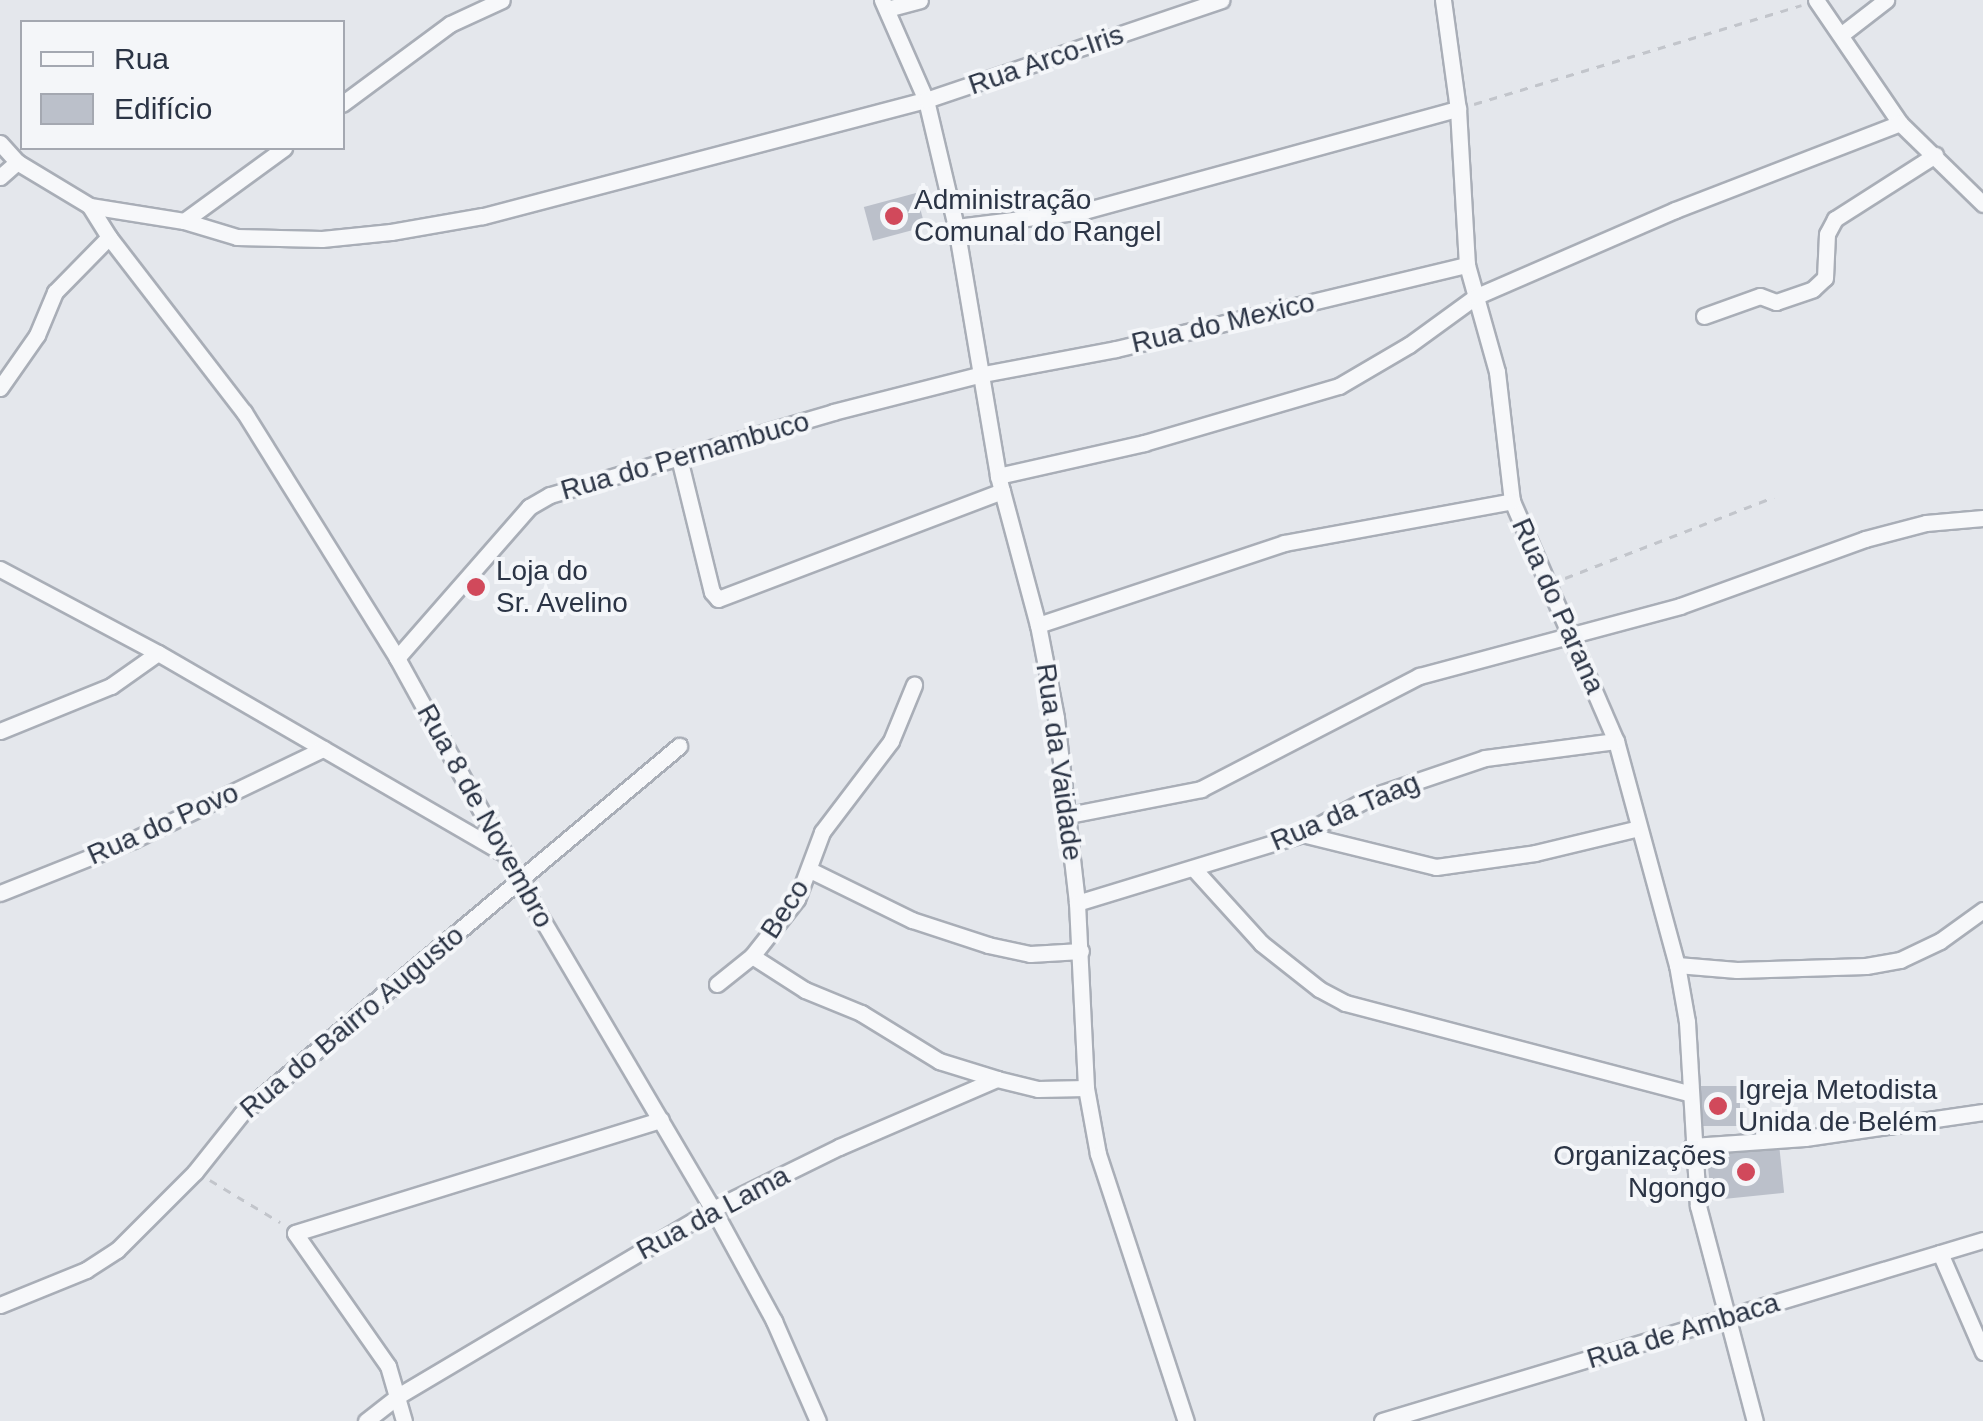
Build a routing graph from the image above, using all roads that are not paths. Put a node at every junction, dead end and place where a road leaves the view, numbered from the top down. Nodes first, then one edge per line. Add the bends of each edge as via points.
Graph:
1 (502, 0) edge
2 (920, 0) edge
3 (1222, 0) edge
4 (1443, 0) edge
5 (1816, 0) edge
6 (1886, 0) edge
7 (885, 4) edge
8 (1842, 34) junction
9 (926, 100) junction
10 (345, 102) edge
11 (1458, 109) junction
12 (1900, 123) junction
13 (0, 143) edge
14 (281, 150) edge
15 (1934, 155) junction
16 (16, 162) junction
17 (0, 178) edge
18 (1983, 204) edge
19 (90, 206) junction
20 (184, 221) junction
21 (956, 227) junction
22 (109, 238) junction
23 (1467, 265) junction
24 (1475, 297) junction
25 (1704, 316) dead end
26 (978, 375) junction
27 (0, 388) edge
28 (680, 458) junction
29 (1000, 483) junction
30 (1512, 501) junction
31 (1983, 518) edge
32 (0, 570) edge
33 (1038, 624) junction
34 (1572, 632) junction
35 (158, 653) junction
36 (398, 658) junction
37 (914, 686) dead end
38 (0, 731) edge
39 (1616, 741) junction
40 (679, 746) dead end
41 (323, 749) junction
42 (1069, 815) junction
43 (1640, 828) junction
44 (1302, 834) junction
45 (503, 853) junction
46 (810, 870) junction
47 (1194, 870) junction
48 (520, 882) junction
49 (0, 893) edge
50 (1078, 902) junction
51 (1983, 910) edge
52 (1081, 951) junction
53 (752, 956) junction
54 (1678, 964) junction
55 (717, 984) dead end
56 (996, 1079) junction
57 (1086, 1088) junction
58 (1688, 1094) junction
59 (1983, 1112) edge
60 (661, 1120) junction
61 (1692, 1146) junction
62 (713, 1209) junction
63 (1983, 1240) edge
64 (1940, 1253) junction
65 (0, 1305) edge
66 (1728, 1318) junction
67 (1983, 1352) edge
68 (398, 1396) junction
69 (366, 1421) edge
70 (404, 1421) edge
71 (818, 1421) edge
72 (1186, 1421) edge
73 (1382, 1421) edge
74 (1755, 1421) edge

1 - 10 street via 450,24
2 - 7 street
3 - 9 street, Rua Arco-Iris
4 - 11 street, Rua do Parana
5 - 8 street
6 - 8 street
7 - 9 street, Rua da Vaidade
8 - 12 street
9 - 20 street, Rua Arco-Iris via 483,216 391,232 237,237
9 - 21 street, Rua da Vaidade
11 - 21 street via 1084,211
11 - 23 street, Rua do Parana
12 - 15 street
12 - 24 street via 1674,210
13 - 16 street
14 - 20 street
15 - 18 street
15 - 25 street via 1835,218 1824,278 1814,289 1776,302 1760,296
16 - 17 street
16 - 19 street
19 - 20 street, Rua Arco-Iris
19 - 22 street, Rua 8 de Novembro
21 - 26 street, Rua da Vaidade
22 - 27 street via 55,292 36,336
22 - 36 street, Rua 8 de Novembro via 244,412
23 - 24 street, Rua do Parana
23 - 26 street, Rua do Mexico
24 - 29 street via 1376,366 1306,399
24 - 30 street, Rua do Parana via 1498,372
26 - 28 street, Rua do Pernambuco
26 - 29 street, Rua da Vaidade
28 - 29 street via 718,600
28 - 36 street, Rua do Pernambuco via 529,507
29 - 33 street, Rua da Vaidade
30 - 33 street via 1284,542
30 - 34 street, Rua do Parana
31 - 34 street via 1926,523 1865,539 1680,606
32 - 35 street
33 - 42 street, Rua da Vaidade
34 - 39 street, Rua do Parana
34 - 42 street via 1420,676 1201,789
35 - 38 street via 111,686
35 - 41 street
36 - 45 street, Rua 8 de Novembro
37 - 46 street via 890,742 822,832
39 - 43 street, Rua do Parana
39 - 44 street, Rua da Taag via 1486,758 1372,796
40 - 48 street, Rua do Bairro Augusto
41 - 45 street
41 - 49 street, Rua do Povo via 133,840
42 - 50 street, Rua da Vaidade
43 - 44 street via 1436,867
43 - 54 street, Rua do Parana
44 - 47 street, Rua da Taag
45 - 48 street, Rua 8 de Novembro
46 - 52 street, Beco via 912,920 988,944 1030,954
46 - 53 street, Beco via 797,900
47 - 50 street, Rua da Taag
47 - 58 street via 1262,943 1346,1003
48 - 60 street, Rua 8 de Novembro
48 - 65 street, Rua do Bairro Augusto via 242,1113 195,1172 99,1262
50 - 52 street, Rua da Vaidade
51 - 54 street via 1900,960 1736,970
52 - 57 street, Rua da Vaidade
53 - 55 street
53 - 56 street, Beco via 939,1061
54 - 58 street, Rua do Parana
56 - 57 street via 1038,1089
56 - 62 street, Rua da Lama
57 - 72 street, Rua da Vaidade via 1103,1170
58 - 61 street, Rua do Parana
59 - 61 street via 1805,1138
60 - 62 street, Rua 8 de Novembro
60 - 68 street via 296,1233 388,1366
61 - 66 street, Rua do Parana via 1698,1206
62 - 68 street, Rua da Lama
62 - 71 street, Rua 8 de Novembro
63 - 64 street, Rua de Ambaca
64 - 66 street, Rua de Ambaca
64 - 67 street
66 - 73 street, Rua de Ambaca
66 - 74 street, Rua do Parana
68 - 69 street, Rua da Lama
68 - 70 street

